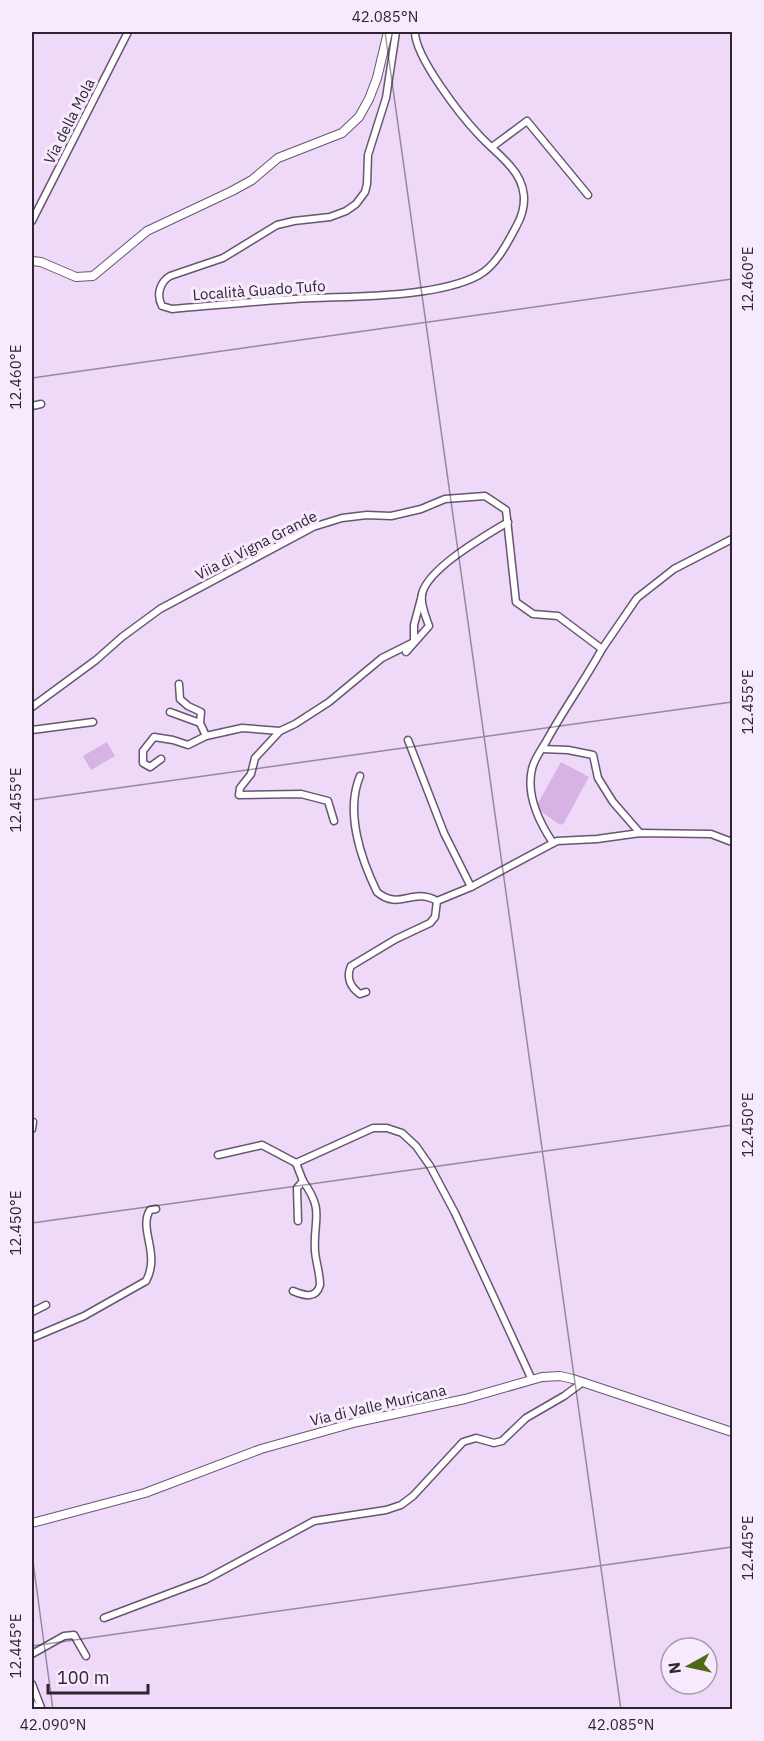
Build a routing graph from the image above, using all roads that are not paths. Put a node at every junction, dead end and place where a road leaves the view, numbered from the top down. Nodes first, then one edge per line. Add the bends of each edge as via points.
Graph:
1 (128, 32) edge
2 (388, 32) edge
3 (396, 32) edge
4 (415, 32) edge
5 (386, 41) junction
6 (394, 43) junction
7 (492, 147) junction
8 (588, 195) dead end
9 (32, 221) edge
10 (32, 261) edge
11 (41, 404) dead end
12 (32, 406) edge
13 (508, 522) junction
14 (732, 539) edge
15 (422, 595) junction
16 (414, 642) junction
17 (602, 649) junction
18 (406, 652) dead end
19 (179, 684) dead end
20 (32, 707) edge
21 (170, 712) dead end
22 (93, 722) dead end
23 (200, 723) junction
24 (32, 730) edge
25 (280, 731) junction
26 (206, 736) junction
27 (408, 740) dead end
28 (542, 749) junction
29 (160, 759) dead end
30 (360, 776) dead end
31 (334, 821) dead end
32 (640, 832) junction
33 (732, 842) edge
34 (553, 843) junction
35 (471, 886) junction
36 (437, 901) junction
37 (366, 992) dead end
38 (218, 1155) dead end
39 (296, 1163) junction
40 (303, 1181) junction
41 (156, 1209) dead end
42 (298, 1221) dead end
43 (294, 1292) dead end
44 (46, 1305) dead end
45 (32, 1312) edge
46 (32, 1338) edge
47 (532, 1380) junction
48 (584, 1382) junction
49 (732, 1432) edge
50 (32, 1523) edge
51 (104, 1618) dead end
52 (32, 1654) edge
53 (86, 1656) dead end
54 (32, 1684) edge
55 (32, 1703) edge
56 (37, 1710) edge
57 (42, 1710) edge

1 - 9 street, Via della Mola
2 - 5 street
3 - 6 street, Località Guado Tufo
4 - 7 street, Località Guado Tufo via 436,79
5 - 6 street
5 - 10 street via 369,99 359,117 342,133 278,158 232,191 147,231 93,276 76,277
6 - 7 street, Località Guado Tufo via 386,98 368,155 367,187 356,204 330,217 277,225 217,260 170,276 160,291 162,306 172,309 411,292 475,277 498,256 518,225 524,205 520,179
7 - 8 street via 527,121
11 - 12 street
13 - 15 street via 429,578
13 - 17 street via 516,602 533,614 558,616
13 - 20 street, Viia di Vigna Grande via 506,510 485,496 445,499 391,516 342,518 313,526 160,609
14 - 17 street via 674,569 637,598
15 - 16 street
15 - 16 street via 429,626
16 - 18 street
16 - 25 street via 382,658 329,702
17 - 28 street
19 - 23 street via 180,699 201,712
21 - 23 street
22 - 24 street
23 - 26 street
25 - 26 street via 242,728
25 - 31 street via 255,758 239,795 301,794 328,801
26 - 29 street via 188,745 154,737 143,752 144,763 150,767
27 - 35 street via 444,833
28 - 32 street via 593,755 598,778
28 - 34 street via 532,767 531,784 536,813
30 - 36 street via 354,803 357,834 377,892 394,901 422,896
32 - 33 street via 711,834
32 - 34 street
34 - 35 street
35 - 36 street
36 - 37 street via 430,923 351,966 348,978 352,986 360,994
38 - 39 street via 262,1145
39 - 40 street
39 - 47 street via 376,1128 394,1129 409,1139 448,1198
40 - 42 street via 297,1188
40 - 43 street via 318,1211 315,1252 320,1285 313,1295
41 - 46 street via 150,1210 147,1217 153,1259 146,1281 84,1316
44 - 45 street
47 - 48 street, Via di Valle Muricana via 556,1376
47 - 50 street, Via di Valle Muricana via 273,1445 145,1493
48 - 49 street, Via di Valle Muricana
48 - 51 street via 529,1416 502,1441 476,1438 463,1442 401,1505 314,1521 205,1580
52 - 53 street via 64,1636 74,1635
54 - 57 street
55 - 56 street

